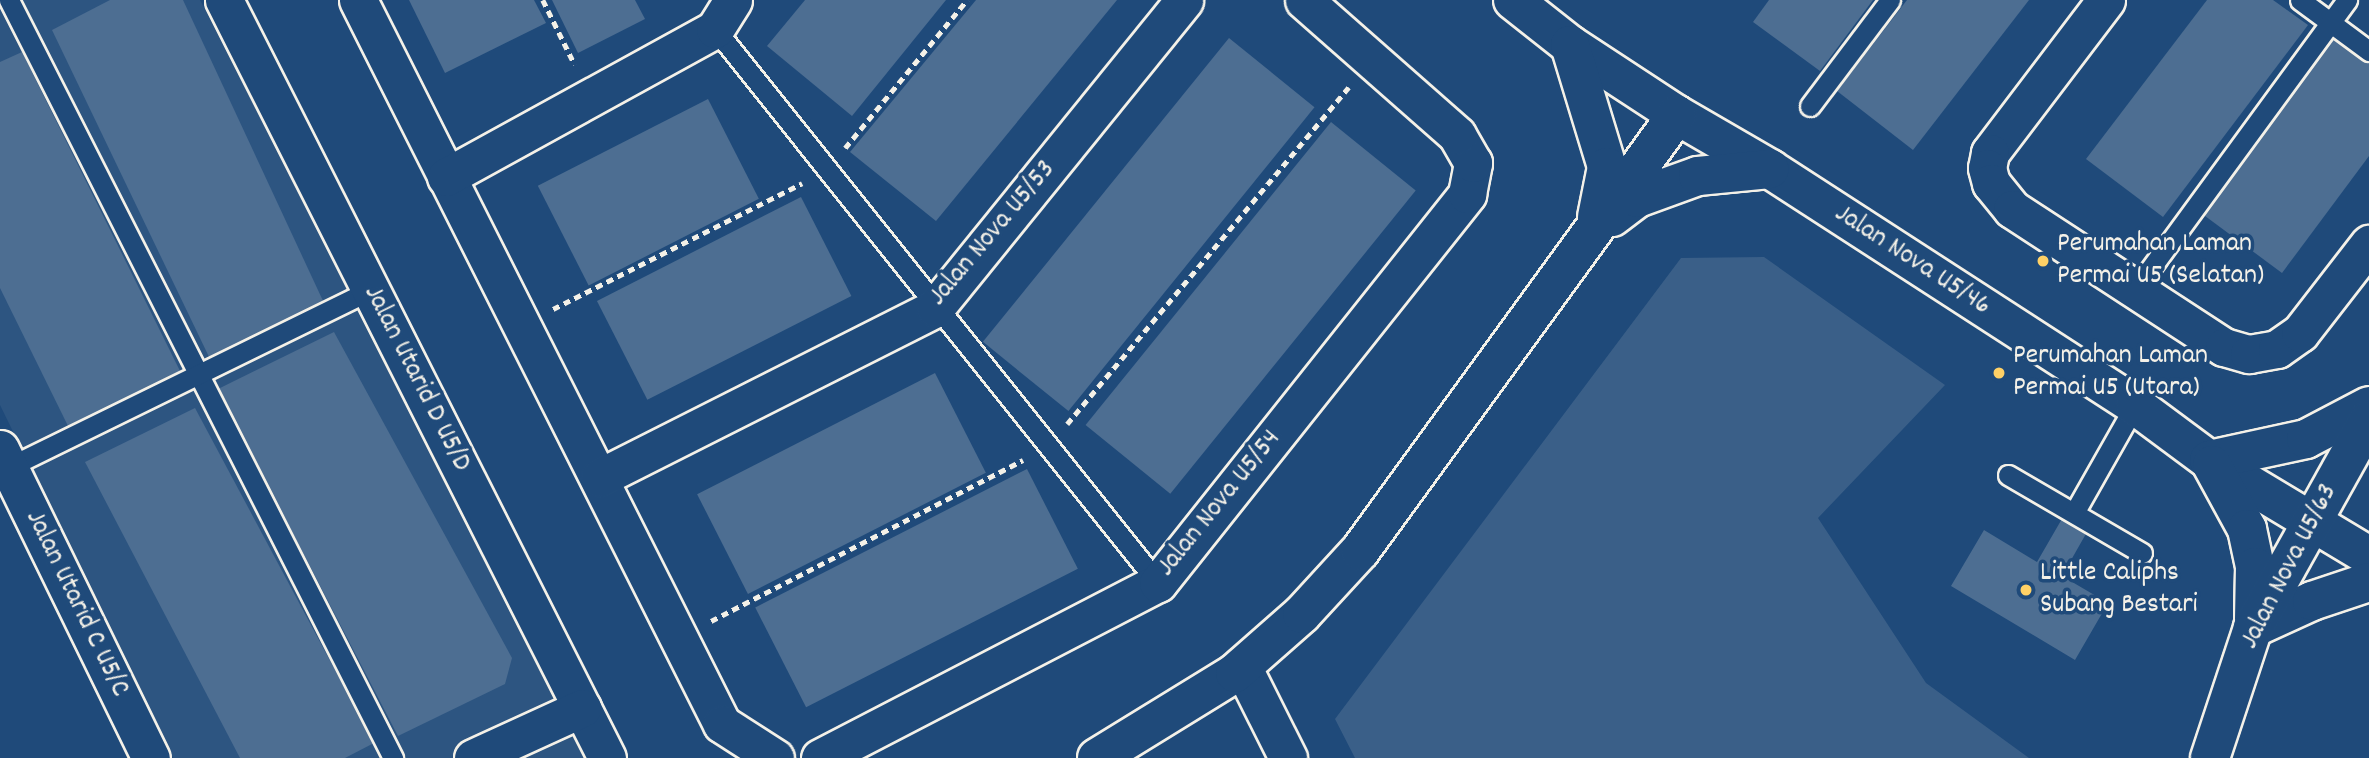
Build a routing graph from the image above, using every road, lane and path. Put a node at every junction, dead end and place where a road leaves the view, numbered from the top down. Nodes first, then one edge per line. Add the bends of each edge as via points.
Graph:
1 (9, 0) edge
2 (224, 0) edge
3 (358, 0) edge
4 (542, 0) edge
5 (967, 0) edge
6 (1184, 0) edge
7 (1304, 0) edge
8 (1513, 0) edge
9 (1891, 0) edge
10 (2106, 0) edge
11 (2300, 0) edge
12 (2347, 0) edge
13 (724, 15) edge
14 (2331, 22) junction
15 (1570, 45) junction
16 (2369, 51) edge
17 (1372, 60) junction
18 (590, 97) junction
19 (1810, 106) dead end
20 (1677, 115) junction
21 (1770, 169) junction
22 (827, 171) junction
23 (446, 177) junction
24 (1594, 230) junction
25 (2369, 244) edge
26 (2137, 288) junction
27 (371, 290) junction
28 (935, 308) junction
29 (521, 325) junction
30 (198, 374) junction
31 (2135, 405) junction
32 (2369, 406) edge
33 (2369, 420) edge
34 (1047, 447) junction
35 (4, 458) edge
36 (2210, 460) junction
37 (2008, 475) dead end
38 (598, 478) junction
39 (2074, 513) junction
40 (2311, 522) junction
41 (2142, 553) dead end
42 (2369, 556) edge
43 (1158, 583) junction
44 (2369, 583) edge
45 (2253, 628) junction
46 (679, 638) junction
47 (1242, 666) junction
48 (582, 708) junction
49 (151, 758) edge
50 (393, 758) edge
51 (473, 758) edge
52 (607, 758) edge
53 (775, 758) edge
54 (820, 758) edge
55 (1097, 758) edge
56 (1288, 758) edge
57 (2210, 758) edge

1 - 30 lane
2 - 27 street, Jalan Utarid D U5/D
3 - 23 street
4 - 18 path
5 - 22 path
6 - 28 street, Jalan Nova U5/53
7 - 17 street
8 - 15 street, Jalan Nova U5/46
9 - 19 lane
10 - 26 street via 1990,152 1987,168 1996,190 2012,209
11 - 14 lane
12 - 14 lane
13 - 18 street
13 - 22 lane
14 - 16 lane
14 - 26 lane
15 - 20 street, Jalan Nova U5/46
15 - 24 street via 1606,167
17 - 34 path
17 - 43 street, Jalan Nova U5/54 via 1457,135 1473,163 1466,194
18 - 23 street
20 - 21 street, Jalan Nova U5/46
20 - 24 street
21 - 24 street via 1698,176 1637,198
21 - 31 street, Jalan Nova U5/46
22 - 28 lane
22 - 29 path
23 - 29 street
24 - 47 street via 1360,551 1302,614
25 - 26 street via 2300,332 2267,351 2249,354 2224,347
27 - 30 lane
27 - 48 street, Jalan Utarid D U5/D
28 - 34 lane
28 - 38 street, Jalan Nova U5/53
29 - 38 street
30 - 35 lane
30 - 50 lane
31 - 36 street, Jalan Nova U5/46
31 - 39 lane
32 - 36 street via 2306,439
33 - 40 street, Jalan Nova U5/63
34 - 43 lane
34 - 46 path
35 - 49 street, Jalan Utarid C U5/C
36 - 40 street, Jalan Nova U5/46
36 - 45 street via 2247,529 2255,567
37 - 39 lane
38 - 46 street
39 - 41 lane
40 - 42 street, Jalan Nova U5/46
40 - 45 street, Jalan Nova U5/63
43 - 54 street, Jalan Nova U5/54
44 - 45 street via 2312,601
45 - 57 street, Jalan Nova U5/63
46 - 53 street via 722,723
47 - 55 street
47 - 56 street
48 - 51 street
48 - 52 street, Jalan Utarid D U5/D

